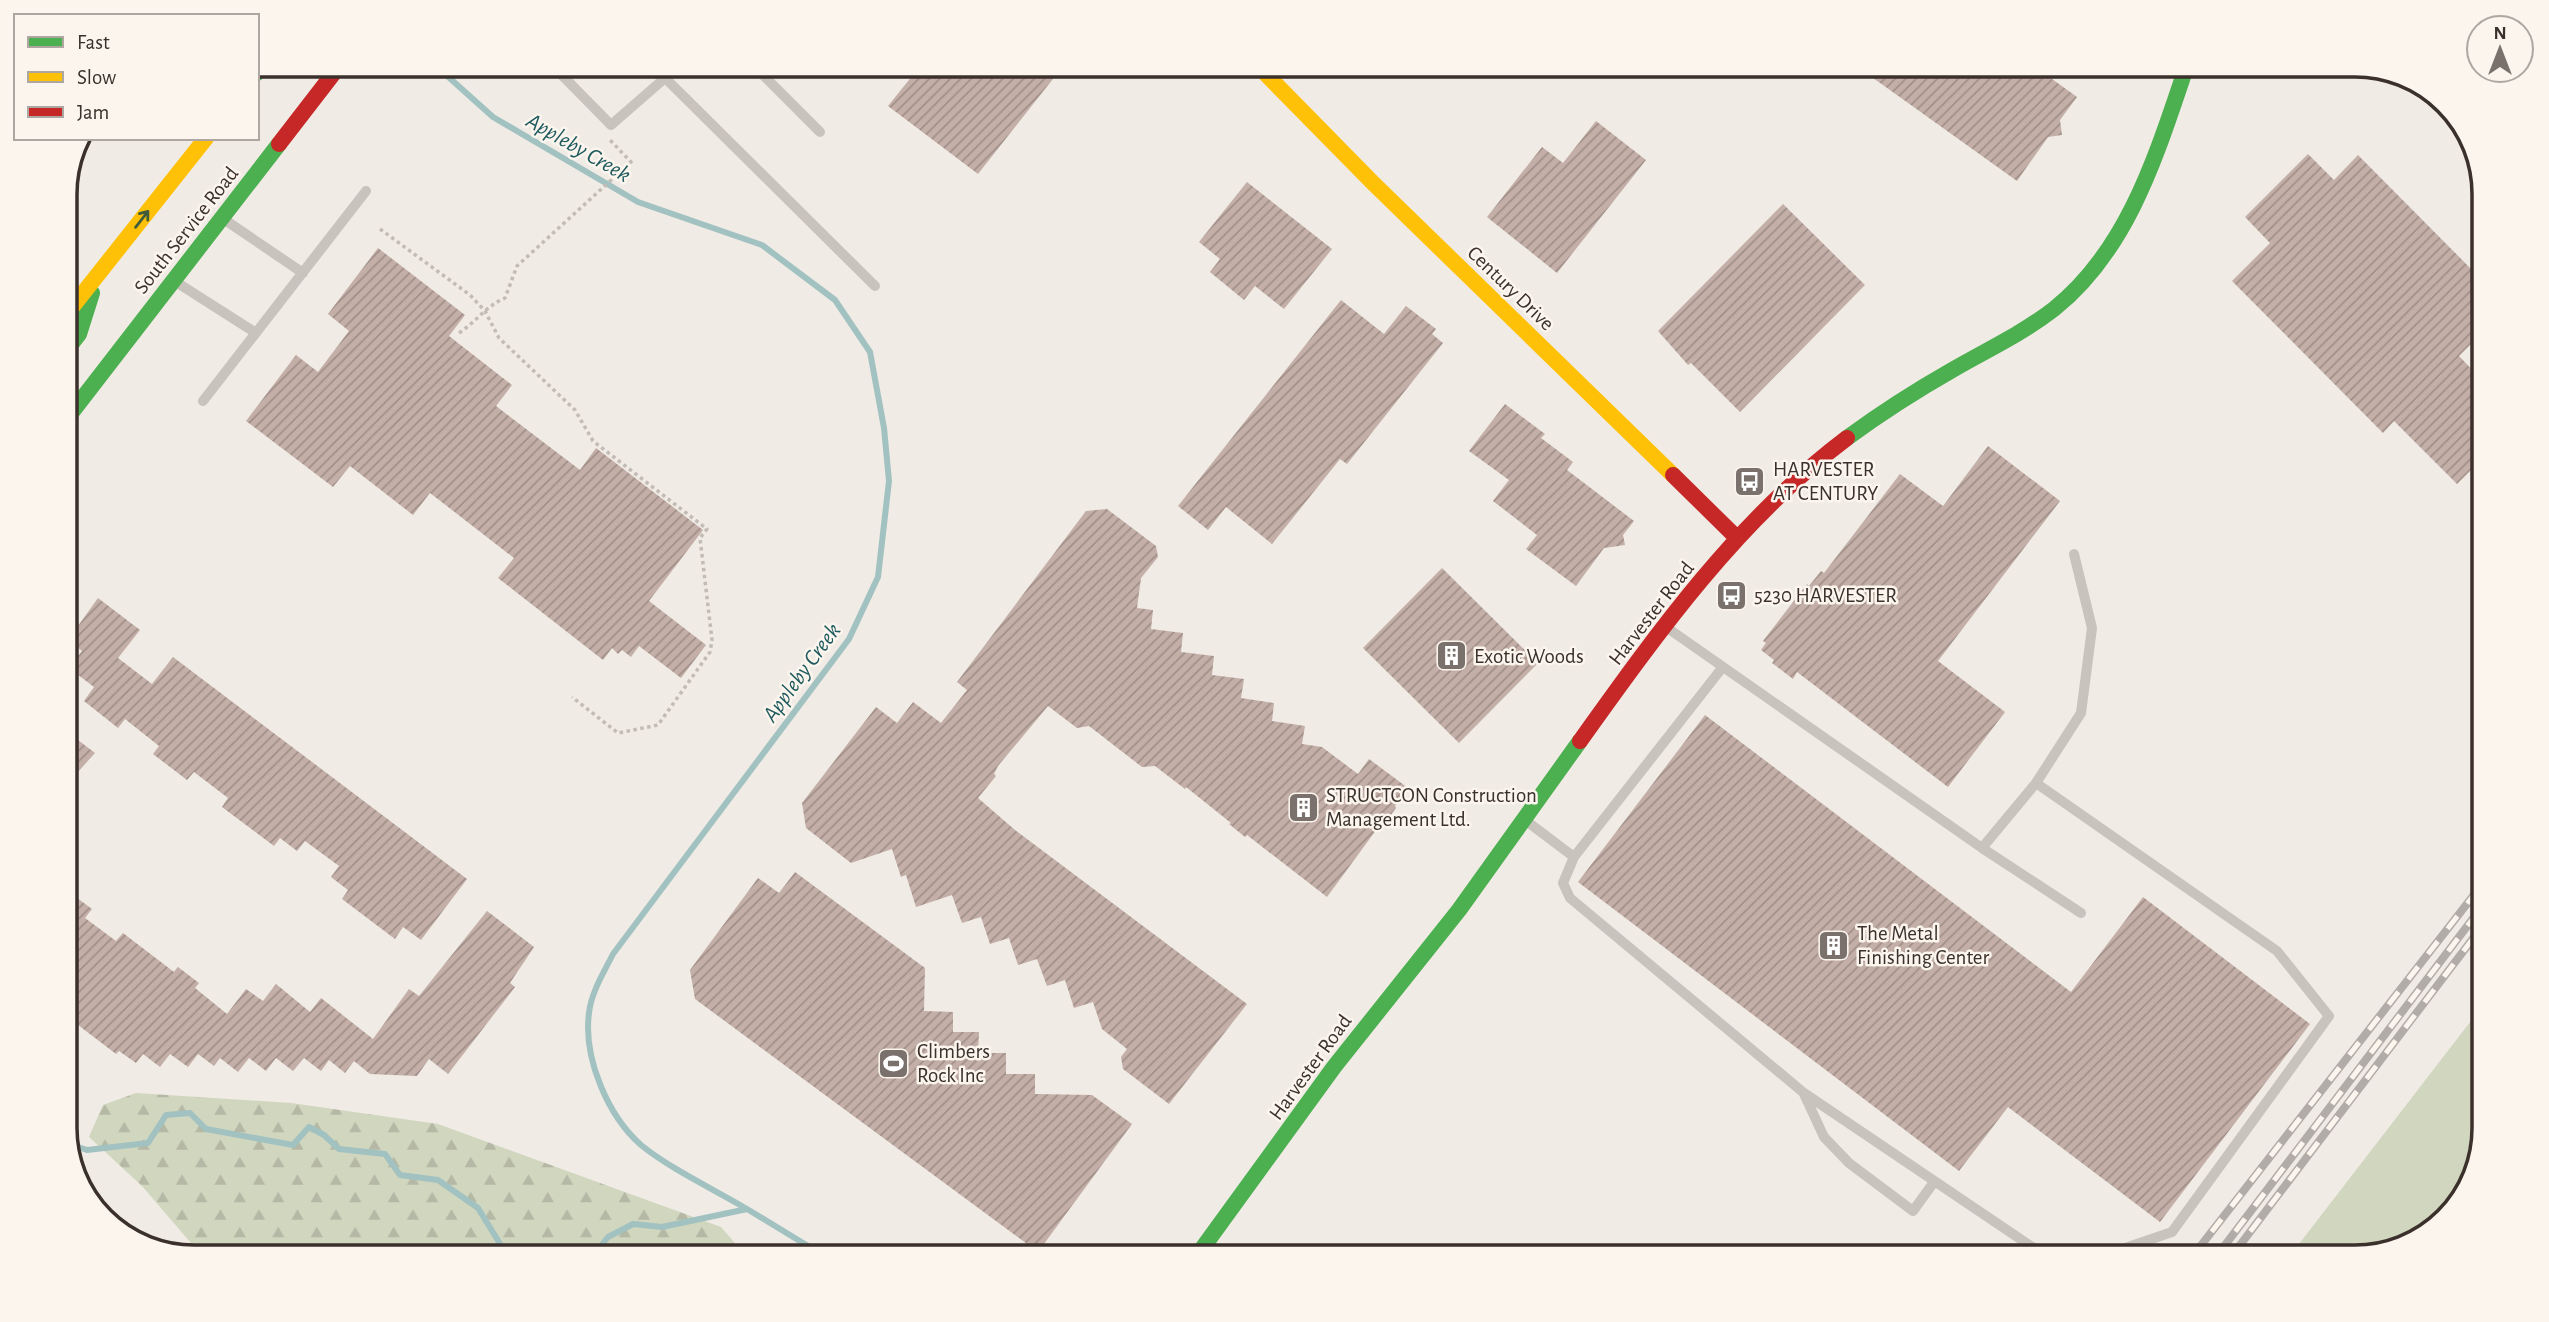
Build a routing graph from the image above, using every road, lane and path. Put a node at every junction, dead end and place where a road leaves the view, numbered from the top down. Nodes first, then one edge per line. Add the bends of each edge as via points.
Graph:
1 (331, 77) edge
2 (564, 77) edge
3 (765, 77) edge
4 (1269, 77) edge
5 (2182, 77) edge
6 (665, 78) joint
7 (820, 132) dead end
8 (604, 135) dead end
9 (204, 140) edge
10 (366, 191) dead end
11 (222, 217) junction
12 (380, 229) dead end
13 (99, 273) junction
14 (303, 273) junction
15 (173, 280) junction
16 (875, 286) dead end
17 (77, 301) edge
18 (485, 311) junction
19 (256, 333) junction
20 (459, 333) dead end
21 (77, 337) edge
22 (203, 401) dead end
23 (77, 405) edge
24 (1737, 538) junction
25 (2074, 554) dead end
26 (1665, 626) junction
27 (1722, 668) junction
28 (686, 671) dead end
29 (693, 676) junction
30 (572, 696) dead end
31 (2036, 783) junction
32 (1525, 820) junction
33 (1982, 848) junction
34 (1574, 857) junction
35 (2081, 913) dead end
36 (1804, 1093) junction
37 (1934, 1182) junction
38 (1205, 1245) edge
39 (2029, 1245) edge
40 (2134, 1245) edge

1 - 11 main road, South Service Road
2 - 6 lane via 611,125
3 - 7 lane
4 - 24 main road, Century Drive
5 - 24 main road, Harvester Road via 2148,178 2125,226 2085,279 2051,312 1840,442
6 - 16 lane
8 - 18 path via 631,162 517,266 505,298
13 -> 9 main road
10 - 14 lane
11 - 14 lane
11 - 15 main road, South Service Road
12 - 18 path
13 - 17 main road
13 - 21 main road
14 - 19 lane
15 - 19 lane
15 - 23 main road, South Service Road
18 - 20 path
18 - 29 path via 499,338 575,410 593,441 707,529 700,538 712,640 710,652
19 - 22 lane
24 - 26 main road, Harvester Road
25 - 31 lane via 2092,628 2081,713
26 - 27 lane
26 - 32 main road, Harvester Road
27 - 33 lane
27 - 34 lane
28 - 29 path
29 - 30 path via 653,729 618,733
31 - 33 lane
31 - 40 lane via 2277,951 2329,1016 2172,1232
32 - 34 lane
32 - 38 main road, Harvester Road via 1353,1042
33 - 35 lane
34 - 36 lane via 1563,883 1570,898
36 - 37 lane
36 - 37 lane via 1824,1137 1849,1163 1913,1210
37 - 39 lane

